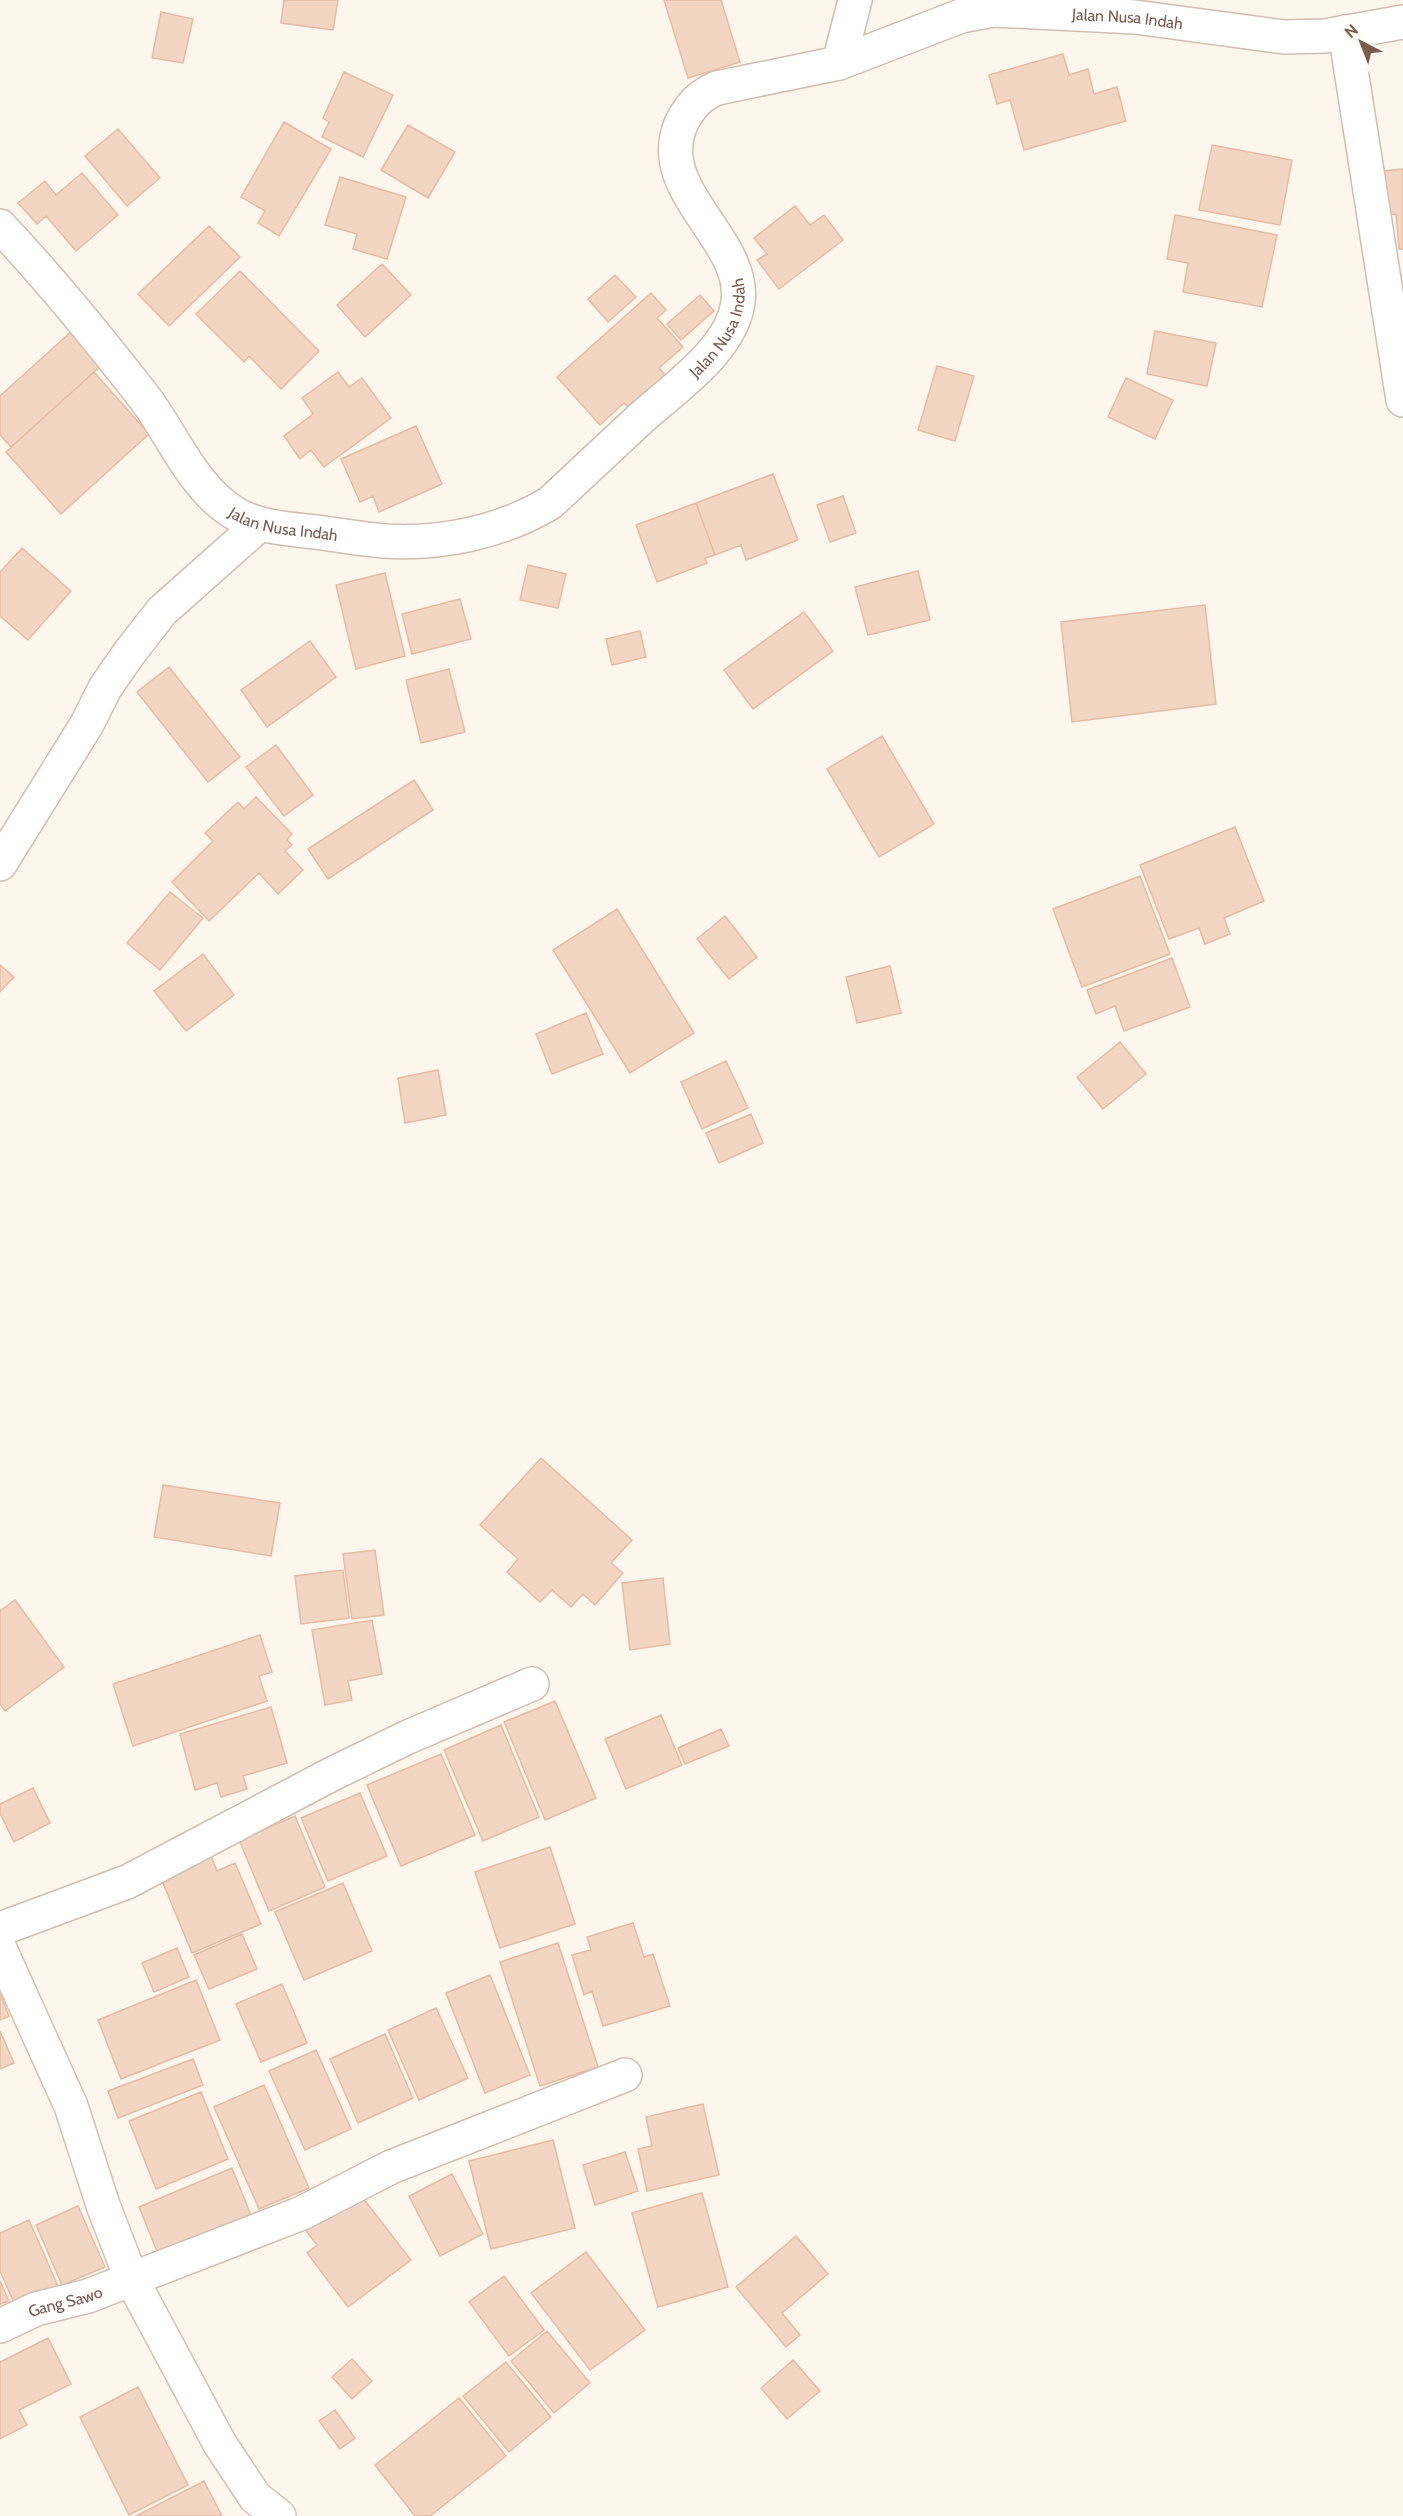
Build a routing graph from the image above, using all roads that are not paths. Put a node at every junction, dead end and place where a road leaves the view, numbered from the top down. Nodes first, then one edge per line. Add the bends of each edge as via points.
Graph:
1 (855, 0) edge
2 (1403, 22) edge
3 (1345, 32) junction
4 (839, 63) junction
5 (0, 226) edge
6 (1403, 400) edge
7 (260, 524) junction
8 (0, 864) edge
9 (532, 1684) dead end
10 (0, 1929) edge
11 (0, 1949) edge
12 (625, 2075) dead end
13 (131, 2278) junction
14 (0, 2326) edge
15 (279, 2516) edge

1 - 4 street
2 - 3 street, Jalan Nusa Indah
3 - 4 street, Jalan Nusa Indah via 1284,38 1135,17 994,10 961,16
3 - 6 street
4 - 7 street, Jalan Nusa Indah via 717,88 701,95 690,109 678,130 676,154 686,189 727,256 738,282 734,320 705,361 550,503 523,519 480,533 409,541
5 - 7 street, Jalan Nusa Indah via 146,399 216,498 236,514
7 - 8 street via 162,611 130,652
9 - 10 street via 351,1764 127,1882
11 - 13 street via 71,2106
12 - 13 street, Gang Sawo via 391,2168 302,2213
13 - 14 street, Gang Sawo via 88,2295 36,2308
13 - 15 street via 220,2444 255,2497

